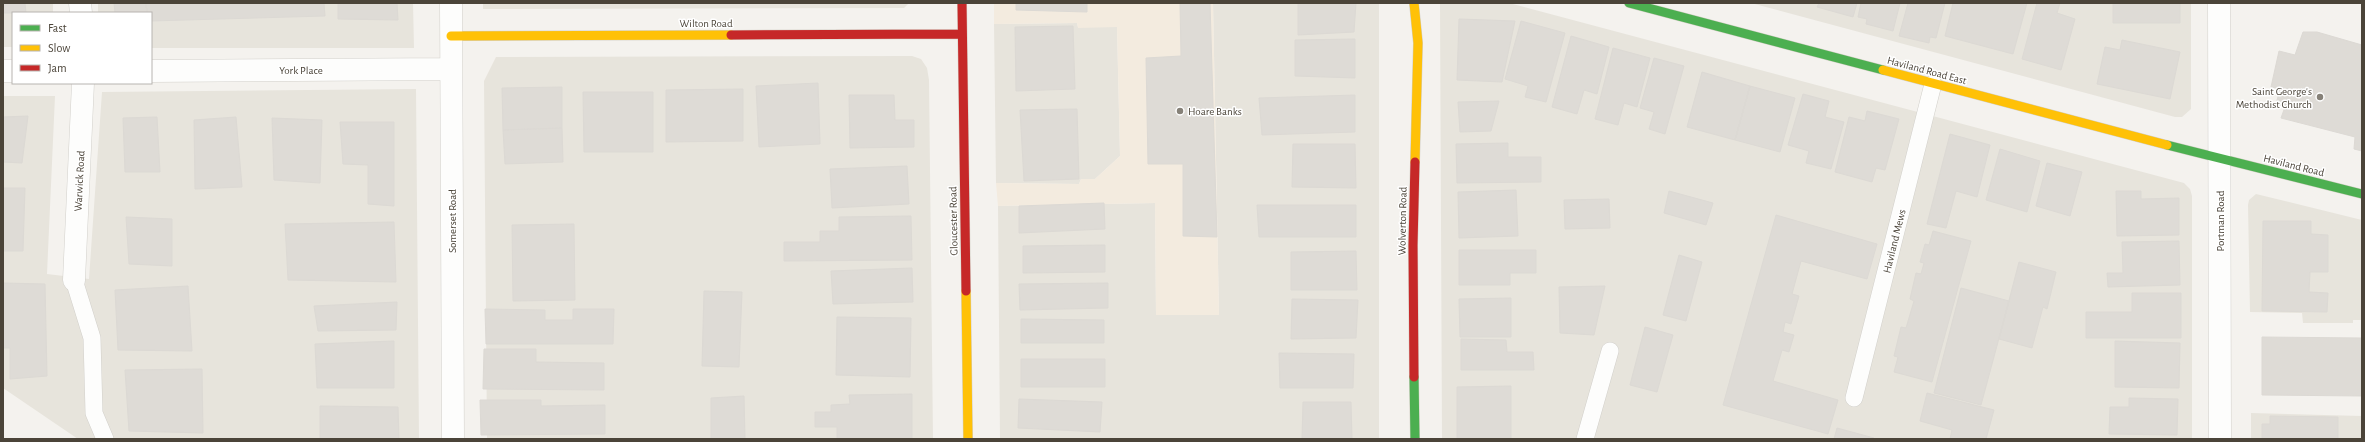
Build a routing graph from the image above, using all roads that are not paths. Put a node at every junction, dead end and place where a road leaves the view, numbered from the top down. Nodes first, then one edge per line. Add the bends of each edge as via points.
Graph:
1 (451, 3) edge
2 (962, 3) edge
3 (1414, 3) edge
4 (1628, 3) edge
5 (2219, 3) edge
6 (962, 34) junction
7 (451, 36) junction
8 (152, 70) edge
9 (451, 70) junction
10 (83, 84) edge
11 (1933, 84) junction
12 (2220, 159) junction
13 (2362, 194) edge
14 (74, 280) joint
15 (1610, 351) dead end
16 (1854, 398) dead end
17 (104, 439) edge
18 (453, 439) edge
19 (968, 439) edge
20 (1415, 439) edge
21 (1585, 439) edge
22 (2220, 439) edge

1 - 7 street, Somerset Road
2 - 6 street, Gloucester Road
3 - 20 street, Wolverton Road via 1418,43 1413,245
4 - 11 street, Haviland Road East
5 - 12 street, Portman Road
6 - 7 street, Wilton Road
6 - 19 street, Gloucester Road
7 - 9 street, Somerset Road
8 - 9 street, York Place
9 - 18 street, Somerset Road
10 - 14 street, Warwick Road
11 - 12 street, Haviland Road East
11 - 16 lane, Haviland Mews
12 - 13 street, Haviland Road
12 - 22 street, Portman Road
14 - 17 lane via 92,338 94,413
15 - 21 lane

